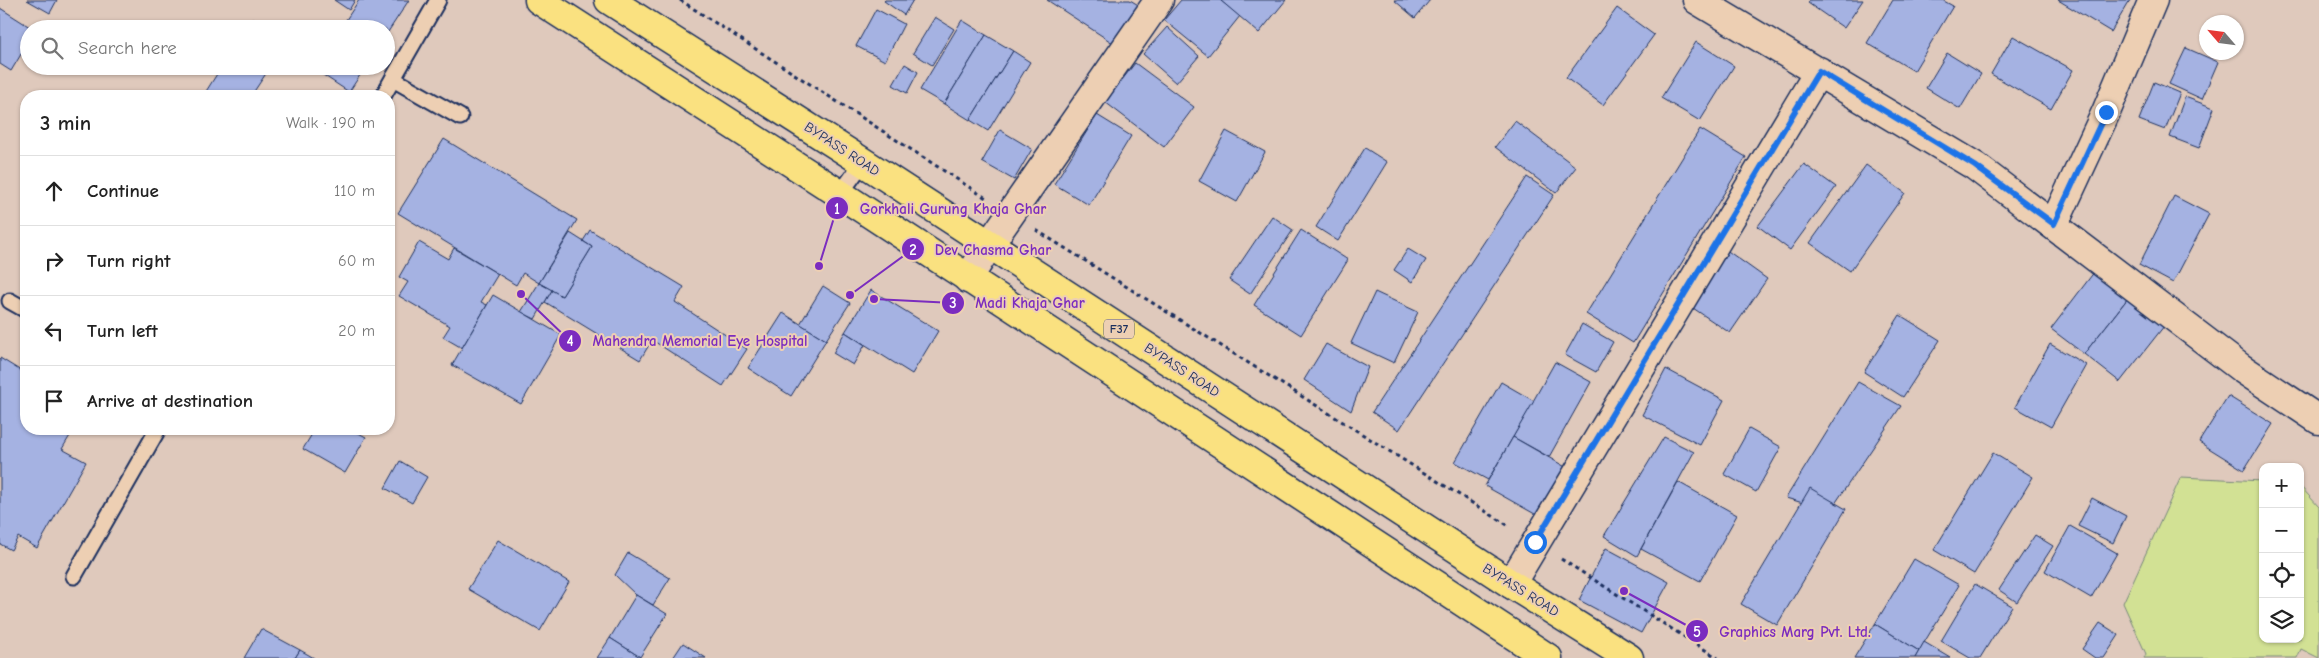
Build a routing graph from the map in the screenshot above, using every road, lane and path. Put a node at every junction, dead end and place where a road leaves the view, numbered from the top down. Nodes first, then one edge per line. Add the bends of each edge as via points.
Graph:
1 (438, 0) edge
2 (539, 0) edge
3 (609, 0) edge
4 (680, 0) edge
5 (1159, 0) edge
6 (1697, 0) edge
7 (2153, 0) edge
8 (1819, 71) junction
9 (393, 79) junction
10 (387, 90) edge
11 (460, 117) dead end
12 (863, 162) junction
13 (840, 194) junction
14 (1010, 214) junction
15 (2054, 224) junction
16 (989, 244) junction
17 (968, 279) junction
18 (10, 301) dead end
19 (20, 307) edge
20 (2319, 420) edge
21 (155, 435) edge
22 (1535, 542) junction
23 (74, 576) dead end
24 (1511, 584) junction
25 (1548, 658) edge
26 (1629, 658) edge
27 (1718, 658) edge

1 - 9 lane
2 - 13 highway
3 - 12 highway, BYPASS ROAD / F37
4 - 14 path
5 - 14 street
6 - 8 street
7 - 15 street
8 - 15 street via 1975,166
8 - 22 street
9 - 10 lane
9 - 11 lane
12 - 13 lane
12 - 16 highway, BYPASS ROAD / F37
13 - 17 highway
14 - 16 street
14 - 22 path
15 - 20 street via 2242,368
16 - 17 street
16 - 24 highway, BYPASS ROAD / F37
17 - 25 highway
18 - 19 lane
21 - 23 lane
22 - 24 street
22 - 27 path
24 - 26 highway, BYPASS ROAD / F37

